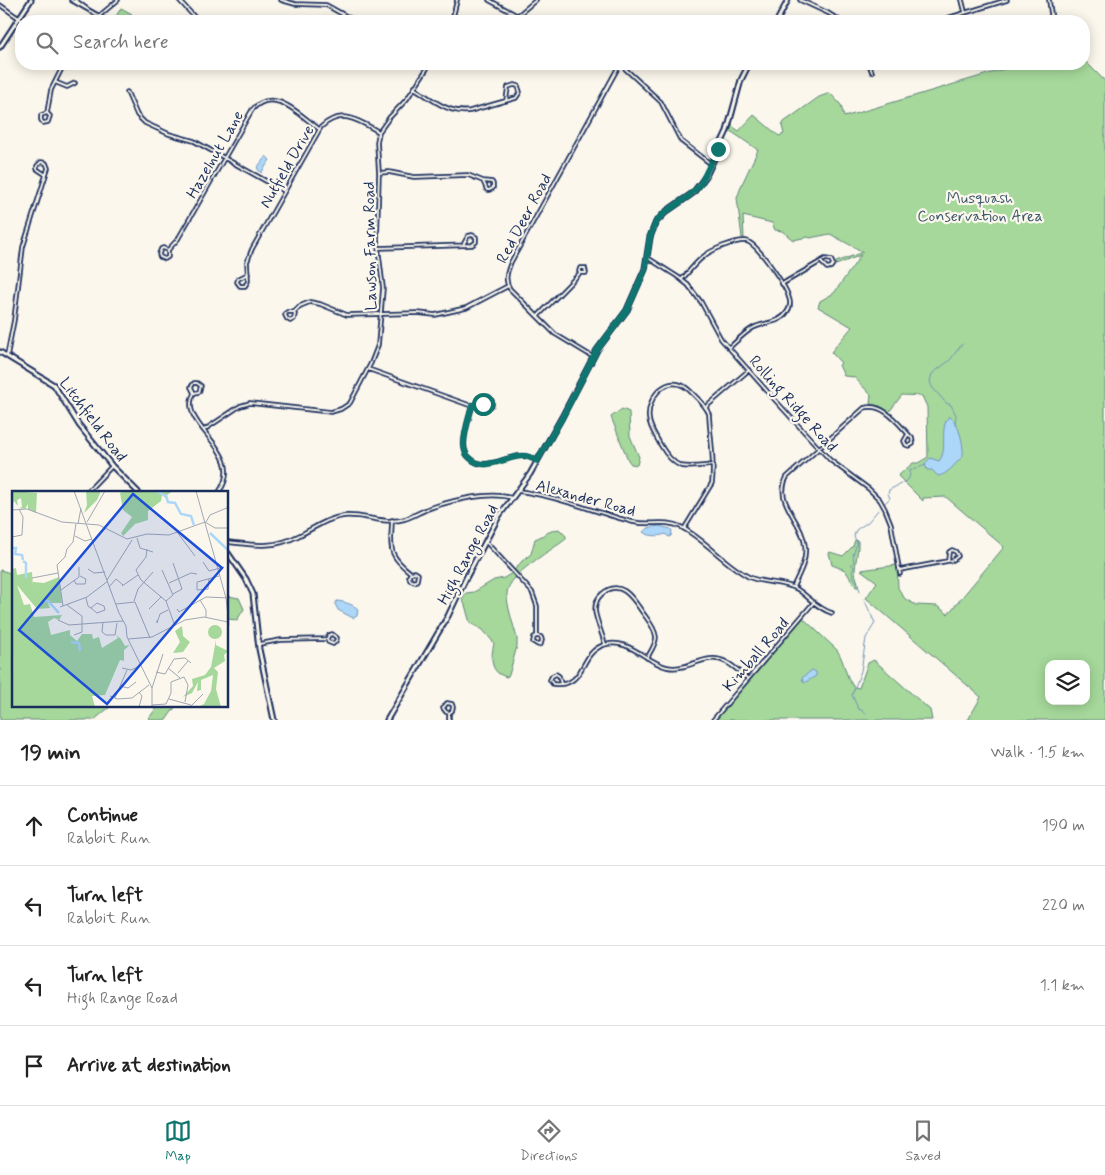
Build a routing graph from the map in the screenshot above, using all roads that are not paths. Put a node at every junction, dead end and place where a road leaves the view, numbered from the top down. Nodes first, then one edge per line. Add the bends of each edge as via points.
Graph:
1 (32, 0) edge
2 (71, 0) edge
3 (75, 0) edge
4 (118, 0) edge
5 (179, 0) edge
6 (281, 0) edge
7 (457, 0) edge
8 (489, 0) edge
9 (536, 0) edge
10 (788, 0) edge
11 (800, 0) edge
12 (962, 0) edge
13 (1007, 0) edge
14 (1049, 0) edge
15 (0, 4) edge
16 (90, 10) junction
17 (965, 13) junction
18 (15, 15) edge
19 (21, 15) edge
20 (98, 15) edge
21 (100, 15) edge
22 (193, 15) edge
23 (344, 15) edge
24 (453, 15) edge
25 (516, 15) edge
26 (519, 15) edge
27 (780, 15) edge
28 (831, 15) edge
29 (958, 15) edge
30 (1051, 15) edge
31 (15, 24) edge
32 (0, 47) edge
33 (61, 70) edge
34 (426, 70) edge
35 (617, 70) edge
36 (626, 70) edge
37 (746, 70) edge
38 (55, 82) junction
39 (75, 83) dead end
40 (414, 88) junction
41 (127, 92) dead end
42 (506, 101) junction
43 (47, 112) junction
44 (319, 129) junction
45 (379, 132) junction
46 (225, 158) junction
47 (711, 164) junction
48 (379, 173) junction
49 (46, 175) junction
50 (482, 181) junction
51 (284, 191) junction
52 (463, 245) junction
53 (378, 248) junction
54 (168, 250) junction
55 (648, 258) junction
56 (821, 262) junction
57 (248, 274) junction
58 (580, 274) dead end
59 (682, 279) junction
60 (782, 284) junction
61 (508, 286) junction
62 (294, 312) junction
63 (382, 314) junction
64 (538, 316) junction
65 (729, 348) junction
66 (0, 352) edge
67 (7, 356) junction
68 (593, 358) junction
69 (368, 369) junction
70 (749, 370) junction
71 (194, 393) junction
72 (483, 404) junction
73 (472, 406) junction
74 (706, 407) junction
75 (204, 430) junction
76 (908, 434) junction
77 (819, 448) junction
78 (537, 461) junction
79 (712, 465) junction
80 (112, 466) junction
81 (88, 491) edge
82 (137, 491) edge
83 (220, 491) edge
84 (518, 491) junction
85 (513, 498) junction
86 (392, 520) junction
87 (684, 529) junction
88 (229, 542) edge
89 (486, 542) junction
90 (229, 555) edge
91 (948, 561) junction
92 (900, 570) junction
93 (410, 573) dead end
94 (900, 574) dead end
95 (793, 587) junction
96 (814, 602) junction
97 (832, 613) dead end
98 (537, 636) dead end
99 (327, 639) junction
100 (259, 644) junction
101 (605, 644) junction
102 (647, 658) junction
103 (747, 678) junction
104 (561, 684) junction
105 (449, 713) junction
106 (274, 720) edge
107 (387, 720) edge
108 (449, 720) edge
109 (713, 720) edge

1 - 19 street
2 - 16 street
3 - 16 street
4 - 21 street
5 - 22 street
6 - 23 street via 326,5
7 - 24 street
8 - 25 street
9 - 26 street
10 - 27 street
11 - 28 street
12 - 17 street
13 - 17 street
14 - 30 street
15 - 18 street
16 - 20 street
17 - 29 street
31 - 32 street
33 - 38 street
34 - 40 street
35 - 61 street, Red Deer Road via 511,262 506,274
36 - 47 street via 661,102 681,141
37 - 47 street, High Range Road via 727,130
38 - 39 street via 66,87
38 - 43 street
40 - 42 street via 457,112
40 - 45 street
41 - 46 street via 137,115 145,123 194,141
42 - 42 street via 508,87 518,86 519,96
43 - 43 street via 50,119 43,123 40,117
44 - 45 street, Nutfield Drive via 342,116
44 - 46 street, Hazelnut Lane via 281,102 262,101 252,110
44 - 51 street, Nutfield Drive
45 - 48 street, Lawson Farm Road
46 - 51 street
46 - 54 street, Hazelnut Lane via 178,239
47 - 55 street, High Range Road via 697,189 656,222
48 - 50 street via 414,177 468,175
48 - 53 street, Lawson Farm Road
49 - 49 street via 48,164 41,162 38,169
49 - 67 street via 23,247
50 - 50 street via 486,189 493,188 492,182
51 - 57 street, Nutfield Drive via 249,257
52 - 52 street via 475,244 476,237 468,236
52 - 53 street
53 - 63 street, Lawson Farm Road via 383,288
54 - 54 street via 160,250 160,257 168,257
55 - 59 street, Rolling Ridge Road
55 - 68 street, High Range Road via 627,310
56 - 56 street via 828,258 833,264 827,268
56 - 60 street
57 - 57 street, Nutfield Drive via 247,284 240,286 238,278
58 - 64 street
59 - 60 street via 707,254 744,241 758,249
59 - 65 street, Rolling Ridge Road via 701,302
60 - 65 street via 790,301 785,316 753,328
61 - 63 street via 464,309 432,315
61 - 64 street, Red Deer Road
62 - 62 street via 286,313 287,320 294,319
62 - 63 street via 310,302 347,315
63 - 69 street, Lawson Farm Road via 378,346
64 - 68 street, Red Deer Road via 559,337
65 - 70 street, Rolling Ridge Road
66 - 67 street, Litchfield Road
67 - 80 street, Litchfield Road via 54,385
68 - 78 street, High Range Road
69 - 73 street
69 - 75 street, Lawson Farm Road via 351,401 339,410 329,412 253,402 240,406
70 - 74 street
70 - 77 street, Rolling Ridge Road
71 - 71 street via 192,386 199,384 200,391
71 - 75 street via 191,409
72 - 72 street via 483,400 490,397 492,404 489,407
72 - 73 street
73 - 78 street via 464,446 473,461 488,464 523,456
74 - 79 street
74 - 79 street via 685,387 670,384 654,396 649,418 664,452 674,462 687,467
75 - 83 street via 226,467 225,482
76 - 76 street via 913,441 909,446 904,441
76 - 77 street via 881,409 869,407 857,413
77 - 92 street, Rolling Ridge Road via 873,492 883,505 891,524
77 - 95 street via 789,475 783,488 785,502 805,544 804,560
78 - 84 street, High Range Road
79 - 87 street via 711,486
80 - 81 street
80 - 82 street, Litchfield Road
84 - 85 street, High Range Road
84 - 87 street, Alexander Road via 633,522 667,523
85 - 86 street, Alexander Road via 476,497 434,507 406,519
85 - 89 street, High Range Road via 499,516
86 - 88 street, Alexander Road via 342,516 272,545
86 - 93 street via 392,554
87 - 95 street, Alexander Road via 750,576
89 - 98 street via 530,589 535,599
89 - 107 street, High Range Road via 448,616
90 - 100 street via 251,589
91 - 91 street via 957,558 958,554 949,552
91 - 92 street
92 - 94 street, Rolling Ridge Road
95 - 96 street, Alexander Road
96 - 97 street, Alexander Road
96 - 103 street, Kimball Road
99 - 99 street via 330,634 337,638 333,644
99 - 100 street
100 - 106 street
101 - 102 street via 621,644
101 - 102 street via 596,603 606,591 621,589 632,597 654,631 656,640
101 - 104 street via 596,648 575,679
102 - 103 street via 674,668 718,659 726,661
103 - 109 street, Kimball Road
104 - 104 street via 552,683 552,676 559,676
105 - 105 street via 454,707 447,703 443,708
105 - 108 street

